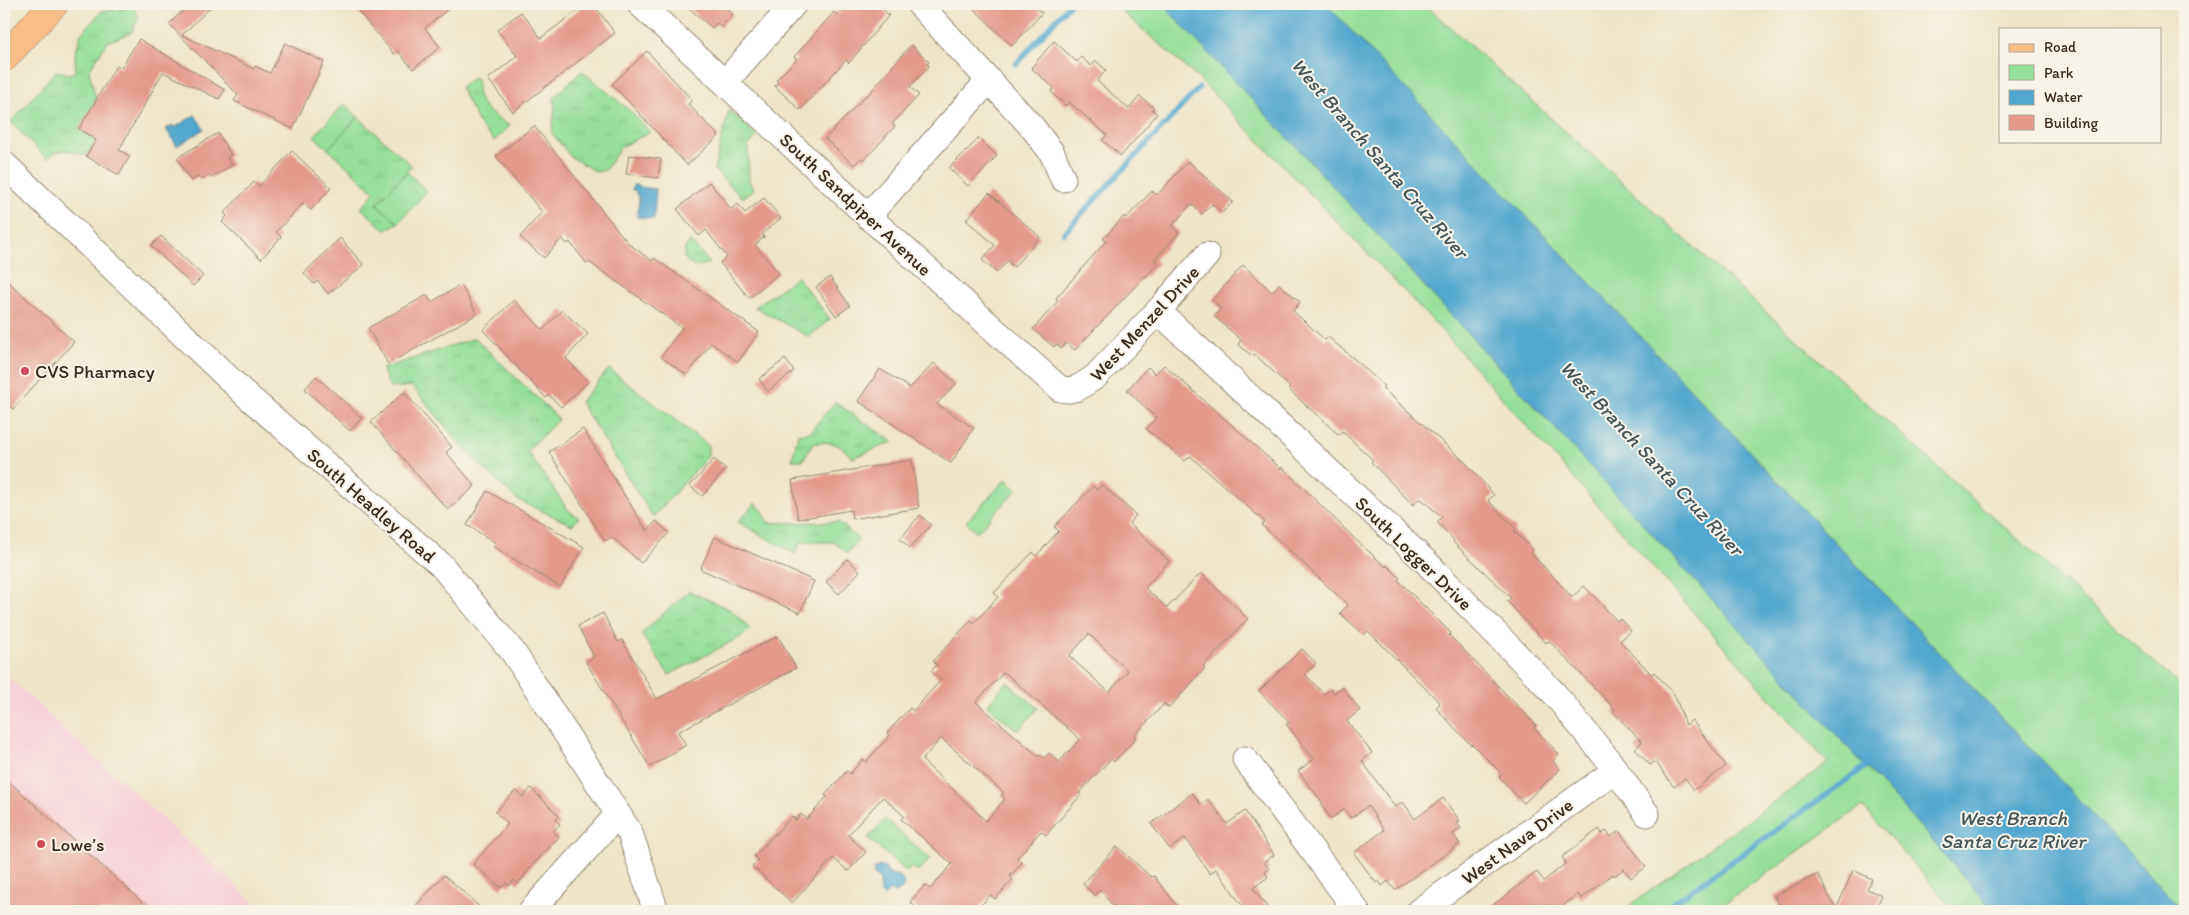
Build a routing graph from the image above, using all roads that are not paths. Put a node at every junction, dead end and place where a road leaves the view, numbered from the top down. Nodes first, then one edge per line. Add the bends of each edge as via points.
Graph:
1 (54, 4) edge
2 (640, 4) edge
3 (794, 4) edge
4 (919, 4) edge
5 (4, 58) edge
6 (989, 80) junction
7 (725, 82) junction
8 (4, 164) edge
9 (1063, 178) dead end
10 (868, 216) junction
11 (1207, 254) dead end
12 (1158, 312) junction
13 (1078, 388) joint
14 (1245, 759) dead end
15 (1616, 770) junction
16 (618, 814) junction
17 (1647, 814) dead end
18 (531, 911) edge
19 (656, 911) edge
20 (1357, 911) edge
21 (1419, 911) edge

1 - 5 main road
2 - 7 street, South Sandpiper Avenue
3 - 7 street
4 - 6 street
6 - 9 street via 1052,153
6 - 10 street
7 - 10 street, South Sandpiper Avenue
8 - 16 street, South Headley Road via 244,393 441,565 513,652
10 - 13 street, South Sandpiper Avenue via 1052,384 1060,389
11 - 12 street, West Menzel Drive
12 - 13 street, West Menzel Drive via 1095,377
12 - 15 street, South Logger Drive via 1427,563 1553,692
14 - 20 street
15 - 17 street, South Logger Drive
15 - 21 street, West Nava Drive
16 - 18 street
16 - 19 street, South Headley Road via 630,834

